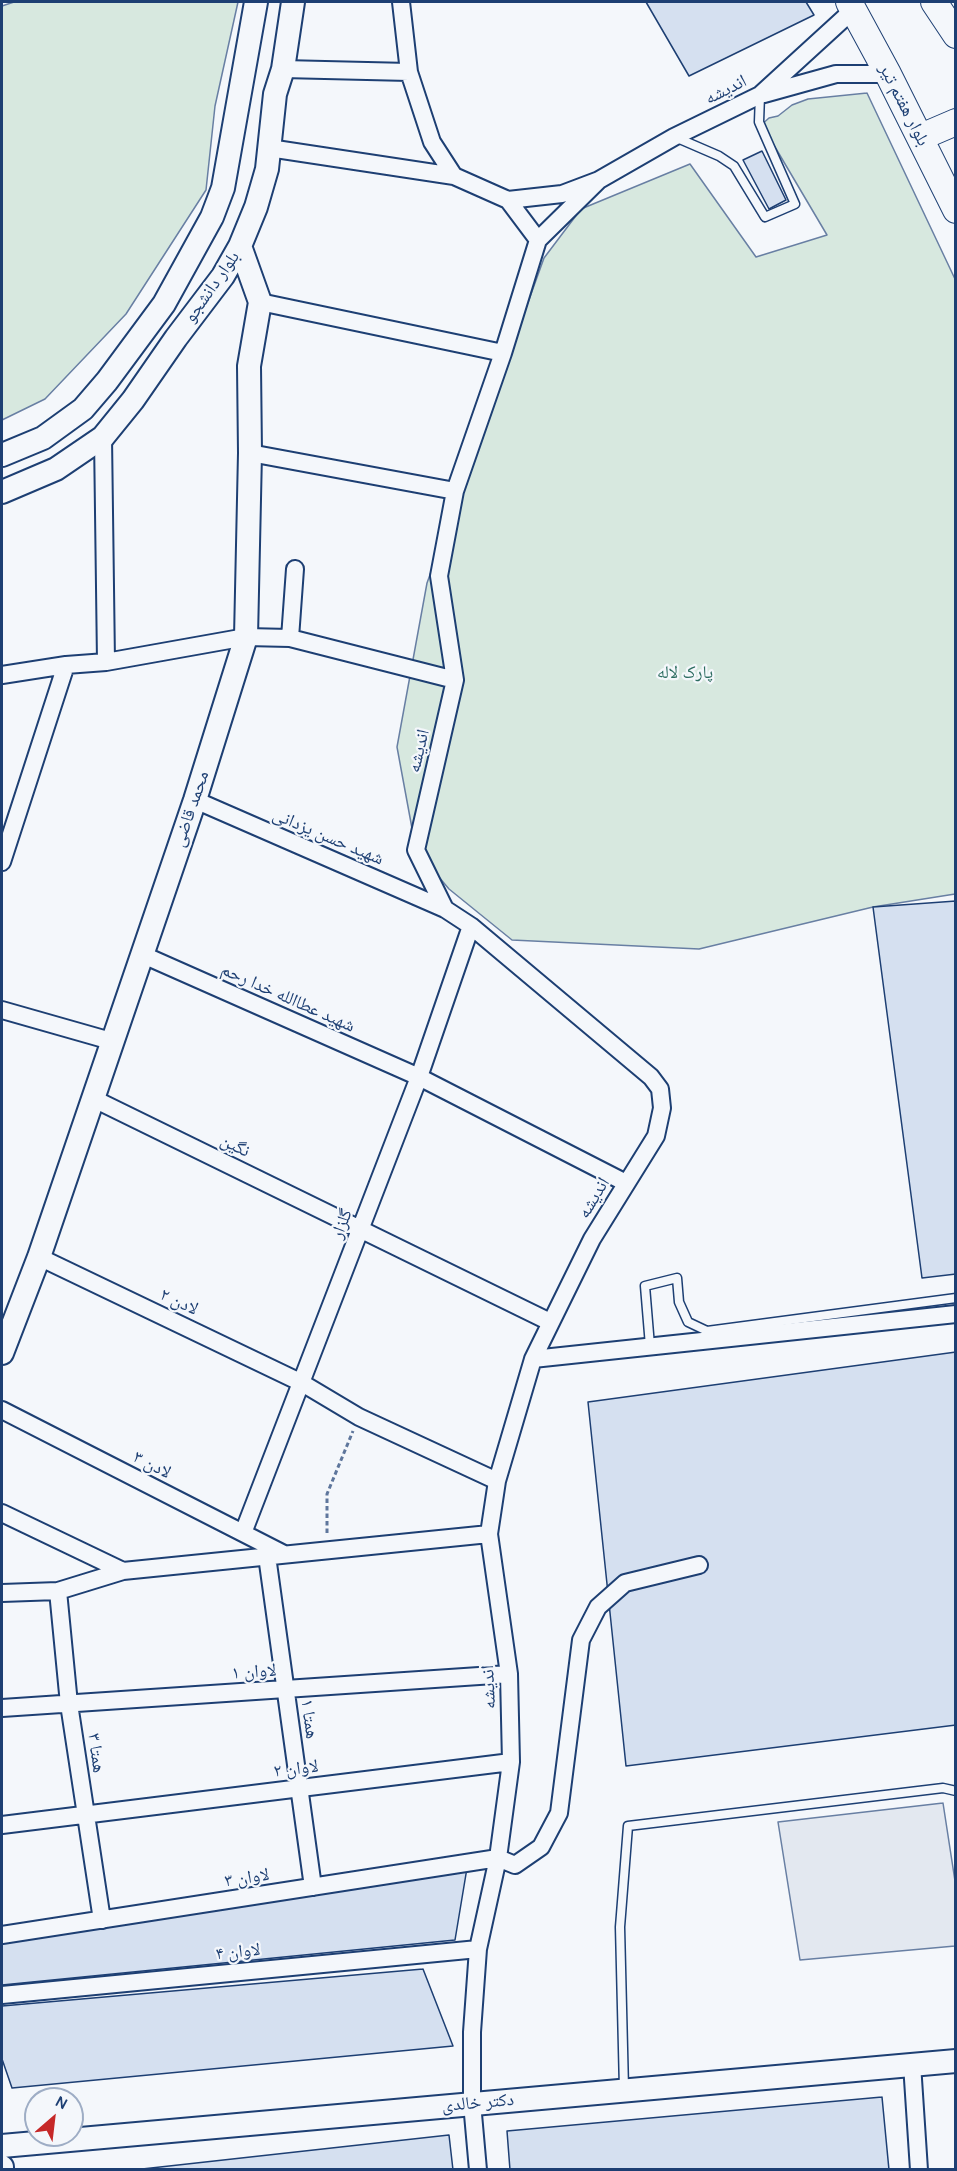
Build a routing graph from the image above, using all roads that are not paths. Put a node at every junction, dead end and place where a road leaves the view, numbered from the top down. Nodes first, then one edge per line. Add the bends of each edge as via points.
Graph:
1 (256, 2) edge
2 (293, 2) edge
3 (401, 2) edge
4 (934, 2) edge
5 (851, 6) edge
6 (956, 35) edge
7 (283, 69) junction
8 (409, 72) junction
9 (888, 74) junction
10 (760, 95) junction
11 (956, 122) edge
12 (674, 137) junction
13 (921, 137) junction
14 (269, 148) junction
15 (454, 176) junction
16 (600, 180) junction
17 (508, 200) junction
18 (956, 210) edge
19 (538, 240) junction
20 (240, 246) junction
21 (260, 302) junction
22 (503, 353) junction
23 (103, 437) junction
24 (250, 453) junction
25 (2, 455) edge
26 (455, 491) junction
27 (2, 492) edge
28 (295, 568) dead end
29 (246, 637) junction
30 (290, 638) junction
31 (106, 662) junction
32 (66, 665) junction
33 (2, 675) edge
34 (455, 680) junction
35 (195, 800) junction
36 (2, 862) edge
37 (445, 909) junction
38 (471, 926) junction
39 (141, 954) junction
40 (2, 1010) edge
41 (111, 1041) junction
42 (419, 1077) junction
43 (92, 1098) junction
44 (626, 1183) junction
45 (361, 1229) junction
46 (39, 1257) junction
47 (956, 1298) edge
48 (956, 1314) edge
49 (550, 1323) junction
50 (650, 1346) junction
51 (2, 1353) edge
52 (532, 1359) junction
53 (302, 1383) junction
54 (2, 1410) edge
55 (497, 1481) junction
56 (2, 1513) edge
57 (243, 1533) junction
58 (489, 1534) junction
59 (286, 1554) junction
60 (267, 1556) junction
61 (699, 1565) dead end
62 (123, 1571) junction
63 (58, 1592) junction
64 (2, 1593) edge
65 (509, 1674) junction
66 (285, 1689) junction
67 (69, 1704) junction
68 (2, 1708) edge
69 (511, 1762) junction
70 (299, 1788) junction
71 (956, 1791) edge
72 (85, 1815) junction
73 (2, 1825) edge
74 (498, 1858) junction
75 (313, 1887) junction
76 (102, 1920) junction
77 (2, 1935) edge
78 (478, 1949) junction
79 (2, 1995) edge
80 (956, 2061) edge
81 (912, 2064) junction
82 (624, 2090) junction
83 (472, 2103) junction
84 (2, 2146) edge
85 (478, 2169) edge
86 (919, 2169) edge

1 - 25 street, بلوار دانشجو via 223,188 212,217 164,304 83,409 43,438
2 - 7 street, بلوار دانشجو
3 - 8 street
4 - 6 main road
5 - 9 main road, بلوار هفتم تیر
5 - 10 street, اندیشه
7 - 8 street
7 - 14 street, بلوار دانشجو via 275,94
8 - 15 street via 432,142
9 - 10 street via 836,74
9 - 13 main road, بلوار هفتم تیر
10 - 12 street, اندیشه
10 - 12 lane via 759,123 795,204 765,217 734,166
11 - 13 main road
12 - 16 street, اندیشه
13 - 18 main road, بلوار هفتم تیر
14 - 15 street
14 - 20 street, بلوار دانشجو via 256,207
15 - 17 street
16 - 17 street via 562,194
16 - 19 street
17 - 19 street
19 - 22 street, اندیشه
20 - 21 street, محمد قاضی
20 - 23 street, بلوار دانشجو via 223,276
21 - 22 street
21 - 24 street, محمد قاضی via 249,366
22 - 26 street, اندیشه
23 - 27 street, بلوار دانشجو via 56,470
23 - 31 street
24 - 26 street
24 - 29 street, محمد قاضی
26 - 34 street, اندیشه via 439,576
28 - 30 street
29 - 30 street
29 - 31 street
29 - 35 street, محمد قاضی
30 - 34 street
31 - 32 street
32 - 33 street
32 - 36 street
34 - 37 street, اندیشه via 416,850
35 - 37 street, شهید حسن یزدانی
35 - 39 street, محمد قاضی
37 - 38 street, اندیشه
38 - 42 street, گلزار
38 - 44 street, اندیشه via 651,1077 660,1089 662,1108 656,1136
39 - 41 street, محمد قاضی
39 - 42 street, شهید عطاالله خدا رحم
40 - 41 street
41 - 43 street, محمد قاضی
42 - 44 street, شهید عطاالله خدا رحم
42 - 45 street, گلزار
43 - 45 street, نگین
43 - 46 street, محمد قاضی
44 - 49 street, اندیشه via 592,1239
45 - 49 street, نگین
45 - 53 street, گلزار
46 - 51 street, محمد قاضی
46 - 53 street, لادن ۲
47 - 50 lane via 706,1330 688,1322 679,1302 676,1278 645,1286
48 - 50 street
49 - 52 street, اندیشه
50 - 52 street
52 - 55 street, اندیشه
53 - 55 street, لادن ۲ via 359,1418
53 - 57 street, گلزار
54 - 57 street, لادن ۳
55 - 58 street, اندیشه
56 - 62 street
57 - 59 street, لادن ۳
58 - 59 street
58 - 65 street, اندیشه
59 - 60 street
60 - 62 street
60 - 66 street, همتا ۱
61 - 74 street, لاوان ۳ via 625,1583 598,1607 581,1640 559,1813 541,1847 515,1865
62 - 63 street
63 - 64 street
63 - 67 street, همتا ۳
65 - 66 street, لاوان ۱
65 - 69 street, اندیشه
66 - 67 street, لاوان ۱
66 - 70 street, همتا ۱
67 - 68 street, لاوان ۱
67 - 72 street, همتا ۳
69 - 70 street, لاوان ۲
69 - 74 street, اندیشه
70 - 72 street, لاوان ۲
70 - 75 street, همتا ۱
71 - 82 lane via 943,1788 628,1826 620,1928
72 - 73 street, لاوان ۲
72 - 76 street, همتا ۳
74 - 75 street, لاوان ۳
74 - 78 street, اندیشه
75 - 76 street, لاوان ۳
76 - 77 street, لاوان ۳
78 - 79 street, لاوان ۴
78 - 83 street, اندیشه
80 - 81 street, دکتر خالدی
81 - 82 street, دکتر خالدی
81 - 86 street
82 - 83 street, دکتر خالدی
83 - 84 street, دکتر خالدی
83 - 85 street, اندیشه

